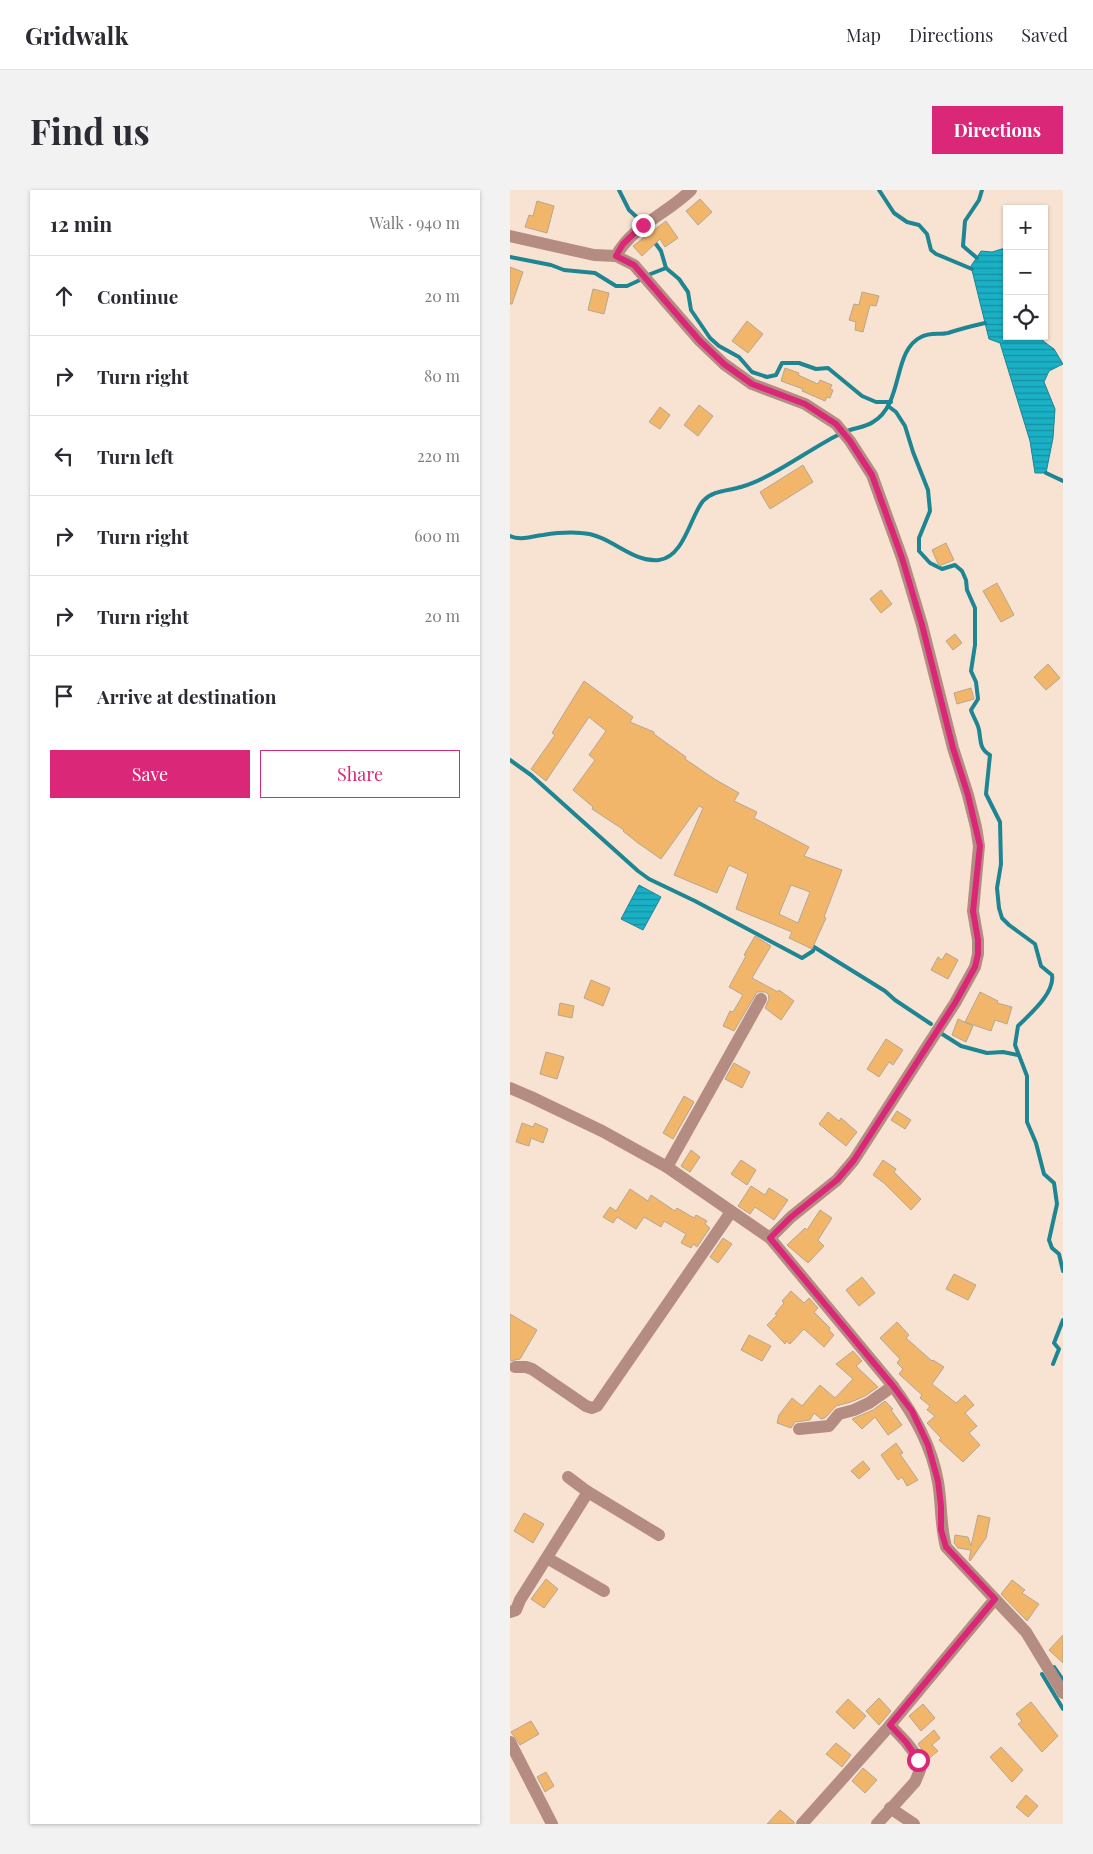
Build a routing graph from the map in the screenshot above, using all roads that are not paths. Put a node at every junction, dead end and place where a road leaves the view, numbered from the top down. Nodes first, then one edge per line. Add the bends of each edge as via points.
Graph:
1 (691, 190) edge
2 (510, 236) edge
3 (616, 256) junction
4 (761, 999) dead end
5 (510, 1088) edge
6 (667, 1167) junction
7 (731, 1212) junction
8 (770, 1238) junction
9 (512, 1368) edge
10 (893, 1386) junction
11 (799, 1429) dead end
12 (568, 1478) dead end
13 (588, 1492) junction
14 (659, 1535) dead end
15 (547, 1558) junction
16 (604, 1591) dead end
17 (995, 1599) junction
18 (510, 1612) edge
19 (1063, 1692) edge
20 (890, 1725) junction
21 (510, 1742) edge
22 (890, 1808) junction
23 (552, 1824) edge
24 (802, 1824) edge
25 (877, 1824) edge
26 (914, 1824) edge

1 - 3 street via 643,225 623,244
2 - 3 street via 594,255
3 - 8 street via 634,265 724,364 752,384 805,404 836,424 872,475 919,615 980,846 973,911 978,940 975,967 854,1160 837,1180
4 - 6 street
5 - 6 street via 602,1131
6 - 7 street
7 - 8 street
7 - 9 street via 597,1406 586,1406 526,1366
8 - 10 street
10 - 11 street via 870,1403 839,1414 829,1426
10 - 17 street via 912,1411 928,1445 938,1481 941,1530 946,1547
12 - 13 street
13 - 14 street
13 - 15 street
15 - 16 street
15 - 18 street via 516,1610
17 - 19 street via 1026,1632
17 - 20 street
20 - 22 street via 906,1742 918,1760 920,1770 915,1782
20 - 24 street
21 - 23 street
22 - 25 street
22 - 26 street

